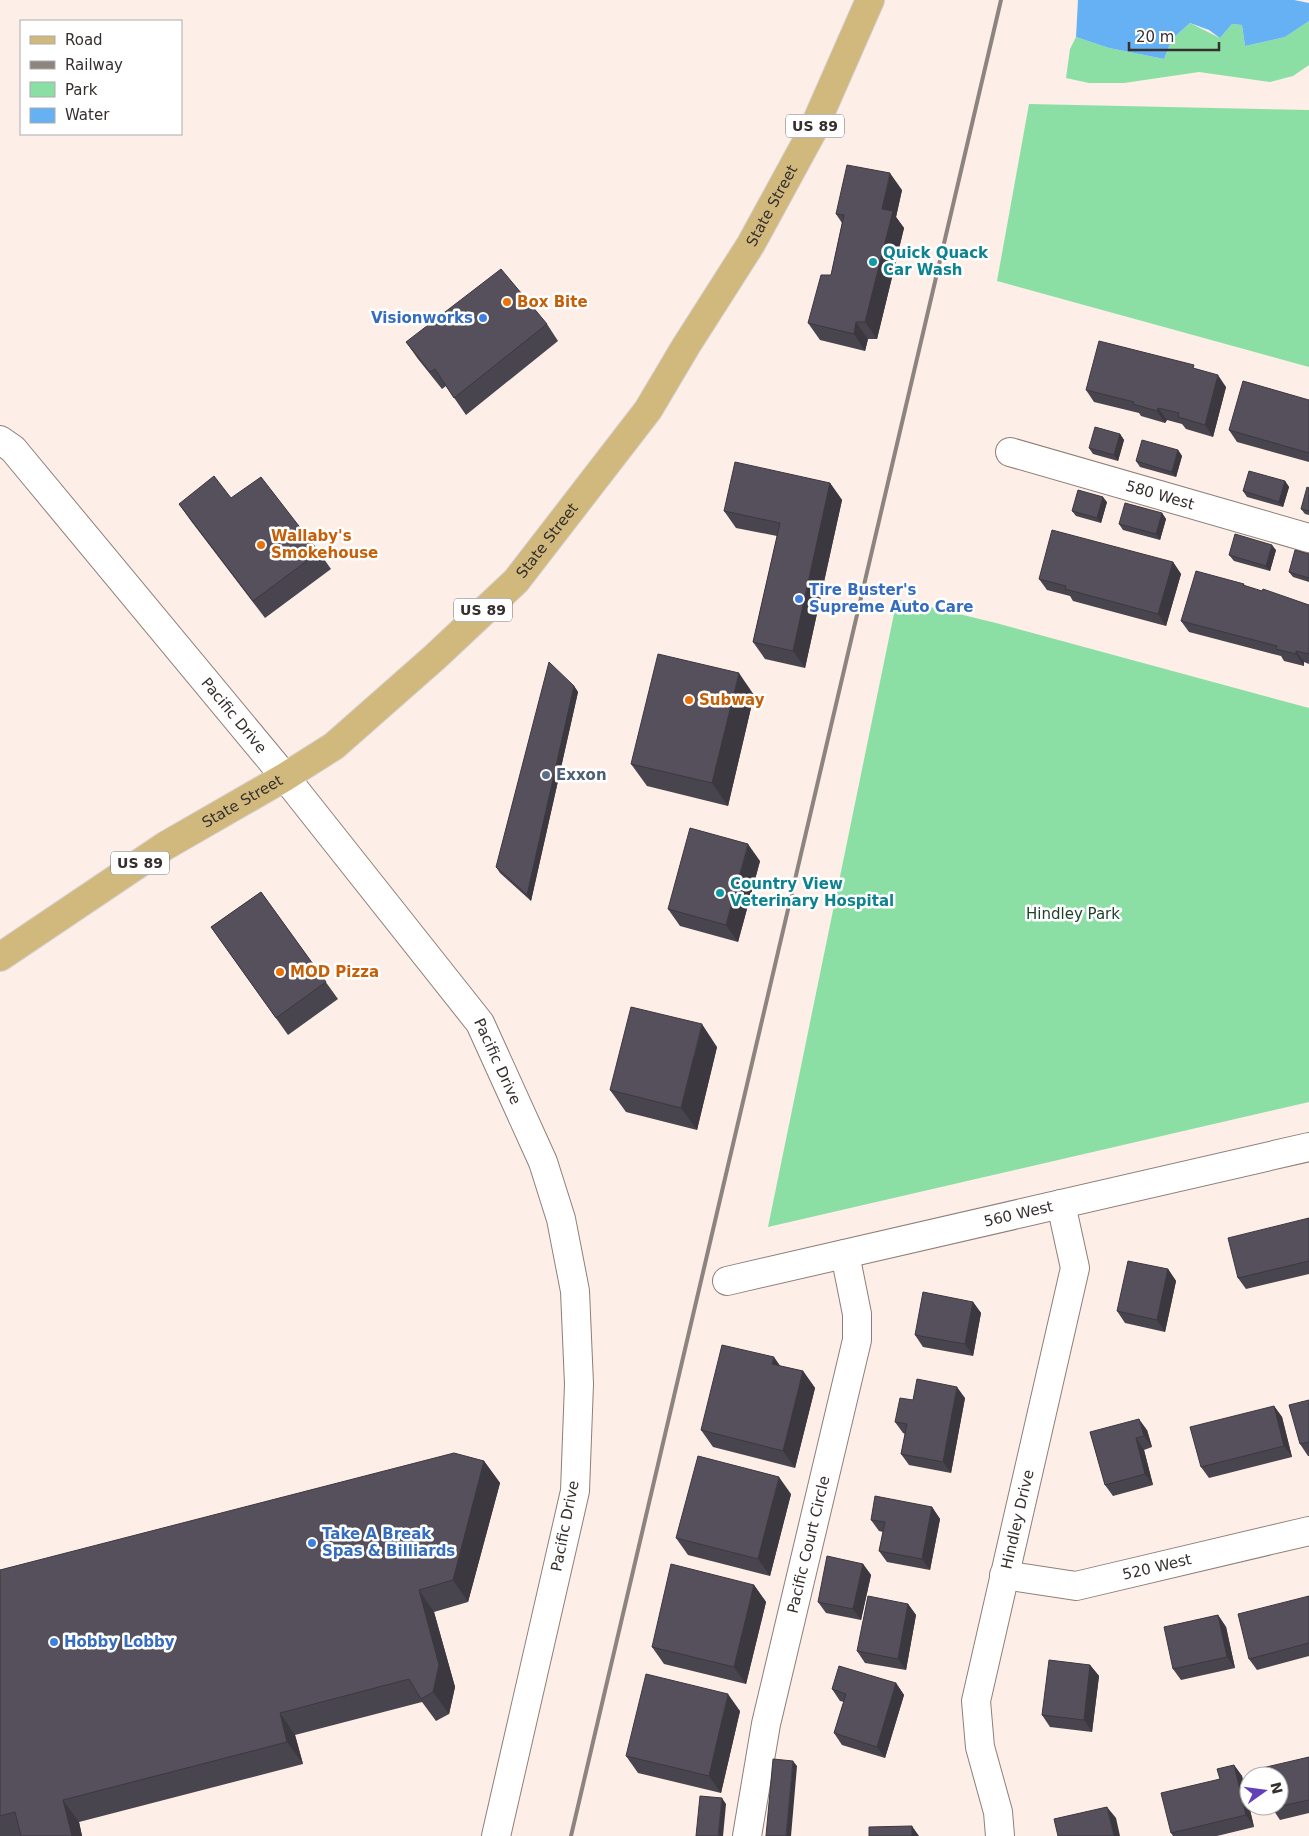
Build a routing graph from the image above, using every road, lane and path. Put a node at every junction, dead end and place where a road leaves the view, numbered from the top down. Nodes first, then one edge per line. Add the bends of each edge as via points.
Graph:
1 (870, 0) edge
2 (0, 440) edge
3 (1010, 452) dead end
4 (1309, 538) edge
5 (285, 777) junction
6 (0, 957) edge
7 (1309, 1147) edge
8 (1061, 1204) junction
9 (845, 1254) junction
10 (727, 1281) dead end
11 (1309, 1531) edge
12 (1004, 1575) junction
13 (496, 1836) edge
14 (747, 1836) edge
15 (1000, 1836) edge

1 - 5 main road, State Street / US 89 via 812,132 777,197 648,410 516,581 334,746
2 - 5 street, Pacific Drive via 13,449
3 - 4 street, 580 West
5 - 6 main road, State Street / US 89 via 165,846
5 - 13 street, Pacific Drive via 480,1023 543,1162 563,1228 576,1309 579,1384 575,1491
7 - 8 street, 560 West
8 - 9 street, 560 West
8 - 12 street, Hindley Drive via 1075,1268
9 - 10 street, 560 West
9 - 14 street, Pacific Court Circle via 857,1314 857,1340 766,1724
11 - 12 street, 520 West via 1076,1586
12 - 15 street, Hindley Drive via 976,1701 980,1747 998,1812

